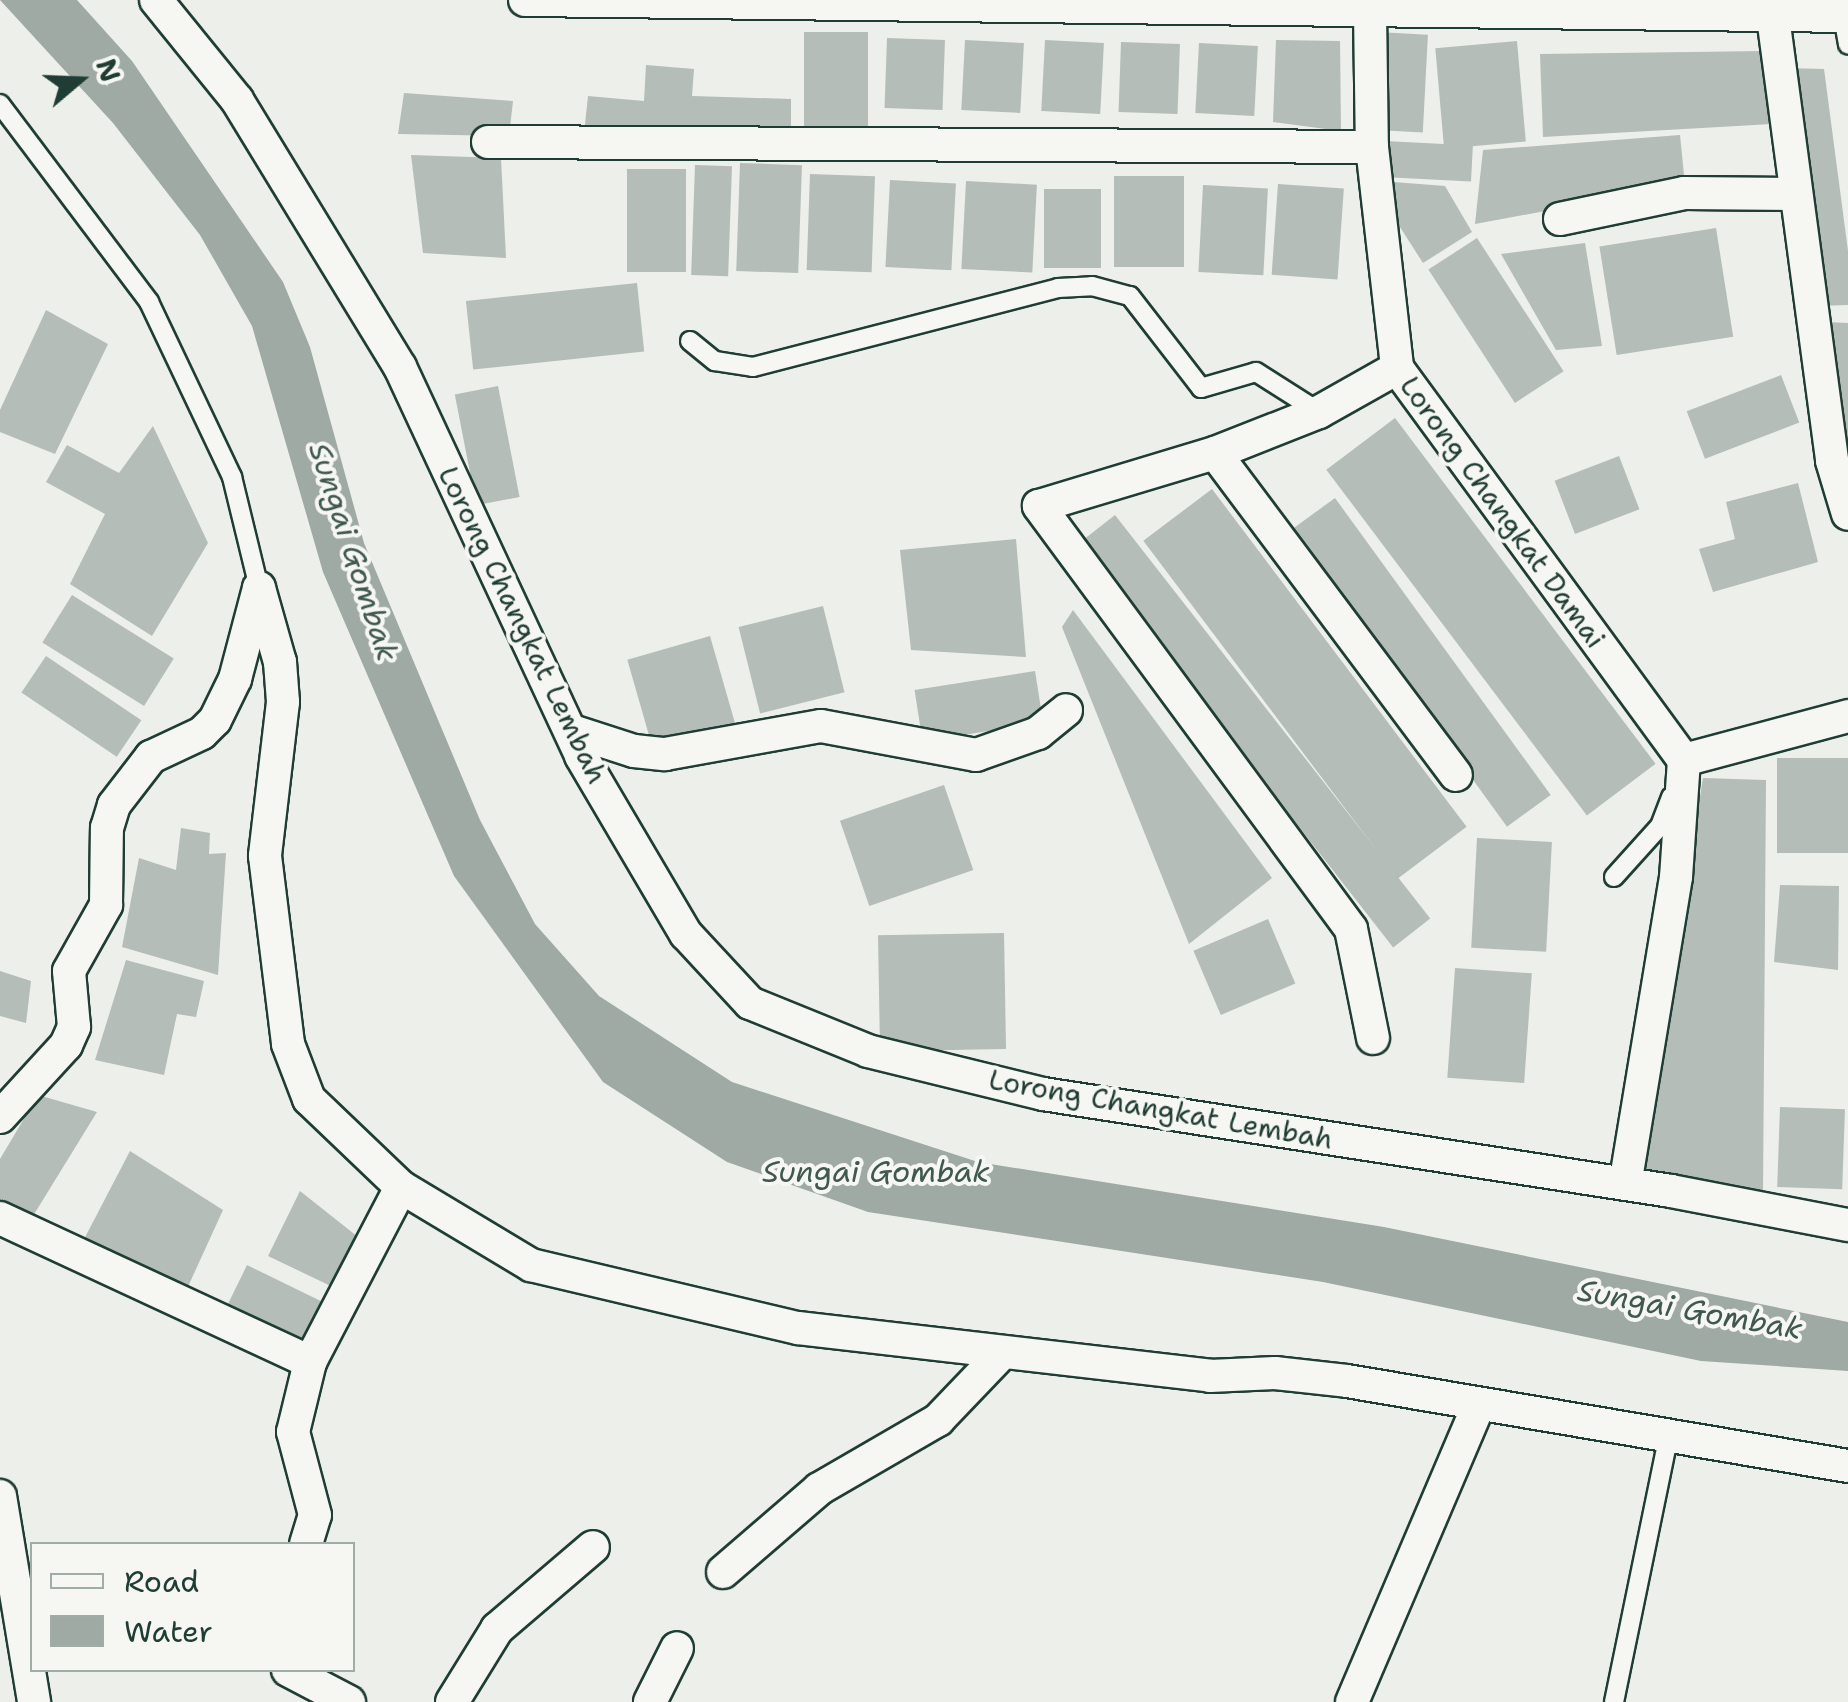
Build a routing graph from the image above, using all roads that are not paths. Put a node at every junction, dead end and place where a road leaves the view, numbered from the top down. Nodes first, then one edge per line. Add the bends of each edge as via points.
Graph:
1 (156, 0) edge
2 (526, 0) edge
3 (841, 1) edge
4 (1131, 4) edge
5 (1234, 4) edge
6 (1464, 7) edge
7 (1679, 8) edge
8 (1370, 11) junction
9 (1773, 17) junction
10 (1846, 26) edge
11 (0, 104) edge
12 (488, 142) dead end
13 (1372, 147) junction
14 (1795, 194) junction
15 (1560, 218) dead end
16 (690, 340) dead end
17 (1397, 368) junction
18 (1319, 412) junction
19 (1215, 453) junction
20 (1848, 514) edge
21 (259, 588) junction
22 (1066, 710) dead end
23 (1848, 716) edge
24 (572, 731) junction
25 (1684, 760) junction
26 (1456, 775) dead end
27 (1614, 877) dead end
28 (1374, 1038) dead end
29 (0, 1117) edge
30 (1624, 1184) junction
31 (401, 1186) junction
32 (0, 1218) edge
33 (1848, 1225) edge
34 (1002, 1353) junction
35 (310, 1362) junction
36 (1478, 1406) junction
37 (1668, 1438) junction
38 (1848, 1466) edge
39 (0, 1496) edge
40 (307, 1542) edge
41 (593, 1547) dead end
42 (723, 1572) dead end
43 (678, 1648) dead end
44 (300, 1685) edge
45 (34, 1702) edge
46 (349, 1702) edge
47 (452, 1702) edge
48 (650, 1702) edge
49 (1352, 1702) edge
50 (1614, 1702) edge

1 - 24 street, Lorong Changkat Lembah via 238,100 400,367
2 - 3 street
3 - 4 street
4 - 5 street
5 - 8 street
6 - 7 street
6 - 8 street
7 - 9 street
8 - 13 street, Lorong Changkat Damai
9 - 10 street
9 - 14 street
11 - 21 lane via 149,302 232,477
12 - 13 street
13 - 17 street, Lorong Changkat Damai
14 - 15 street via 1684,193
14 - 20 street via 1832,461
16 - 18 lane via 715,362 753,367 1058,288 1092,286 1130,296 1201,388 1256,372
17 - 18 street
17 - 25 street, Lorong Changkat Damai
18 - 19 street
19 - 26 street
19 - 28 street via 1039,506 1352,929
21 - 29 street via 235,679 214,720 151,758 114,805 106,828 106,906 70,970 74,1027 66,1045
21 - 31 street via 280,662 283,702 264,856 288,1044 309,1100
22 - 24 street via 1038,733 976,756 821,726 665,754 634,752
23 - 25 street
24 - 30 street, Lorong Changkat Lembah via 686,934 750,1002 868,1051 1042,1094
25 - 27 lane via 1660,826
25 - 30 street via 1665,954
30 - 33 street, Lorong Changkat Lembah
31 - 34 street via 531,1265 798,1328
31 - 35 street
32 - 35 street
34 - 36 street via 1210,1376 1275,1372
34 - 42 street via 938,1420 819,1489
35 - 40 street via 293,1432 314,1515
36 - 37 street
36 - 49 street
37 - 38 street
37 - 50 lane
39 - 45 street
41 - 47 street via 497,1629
43 - 48 street
44 - 46 street

